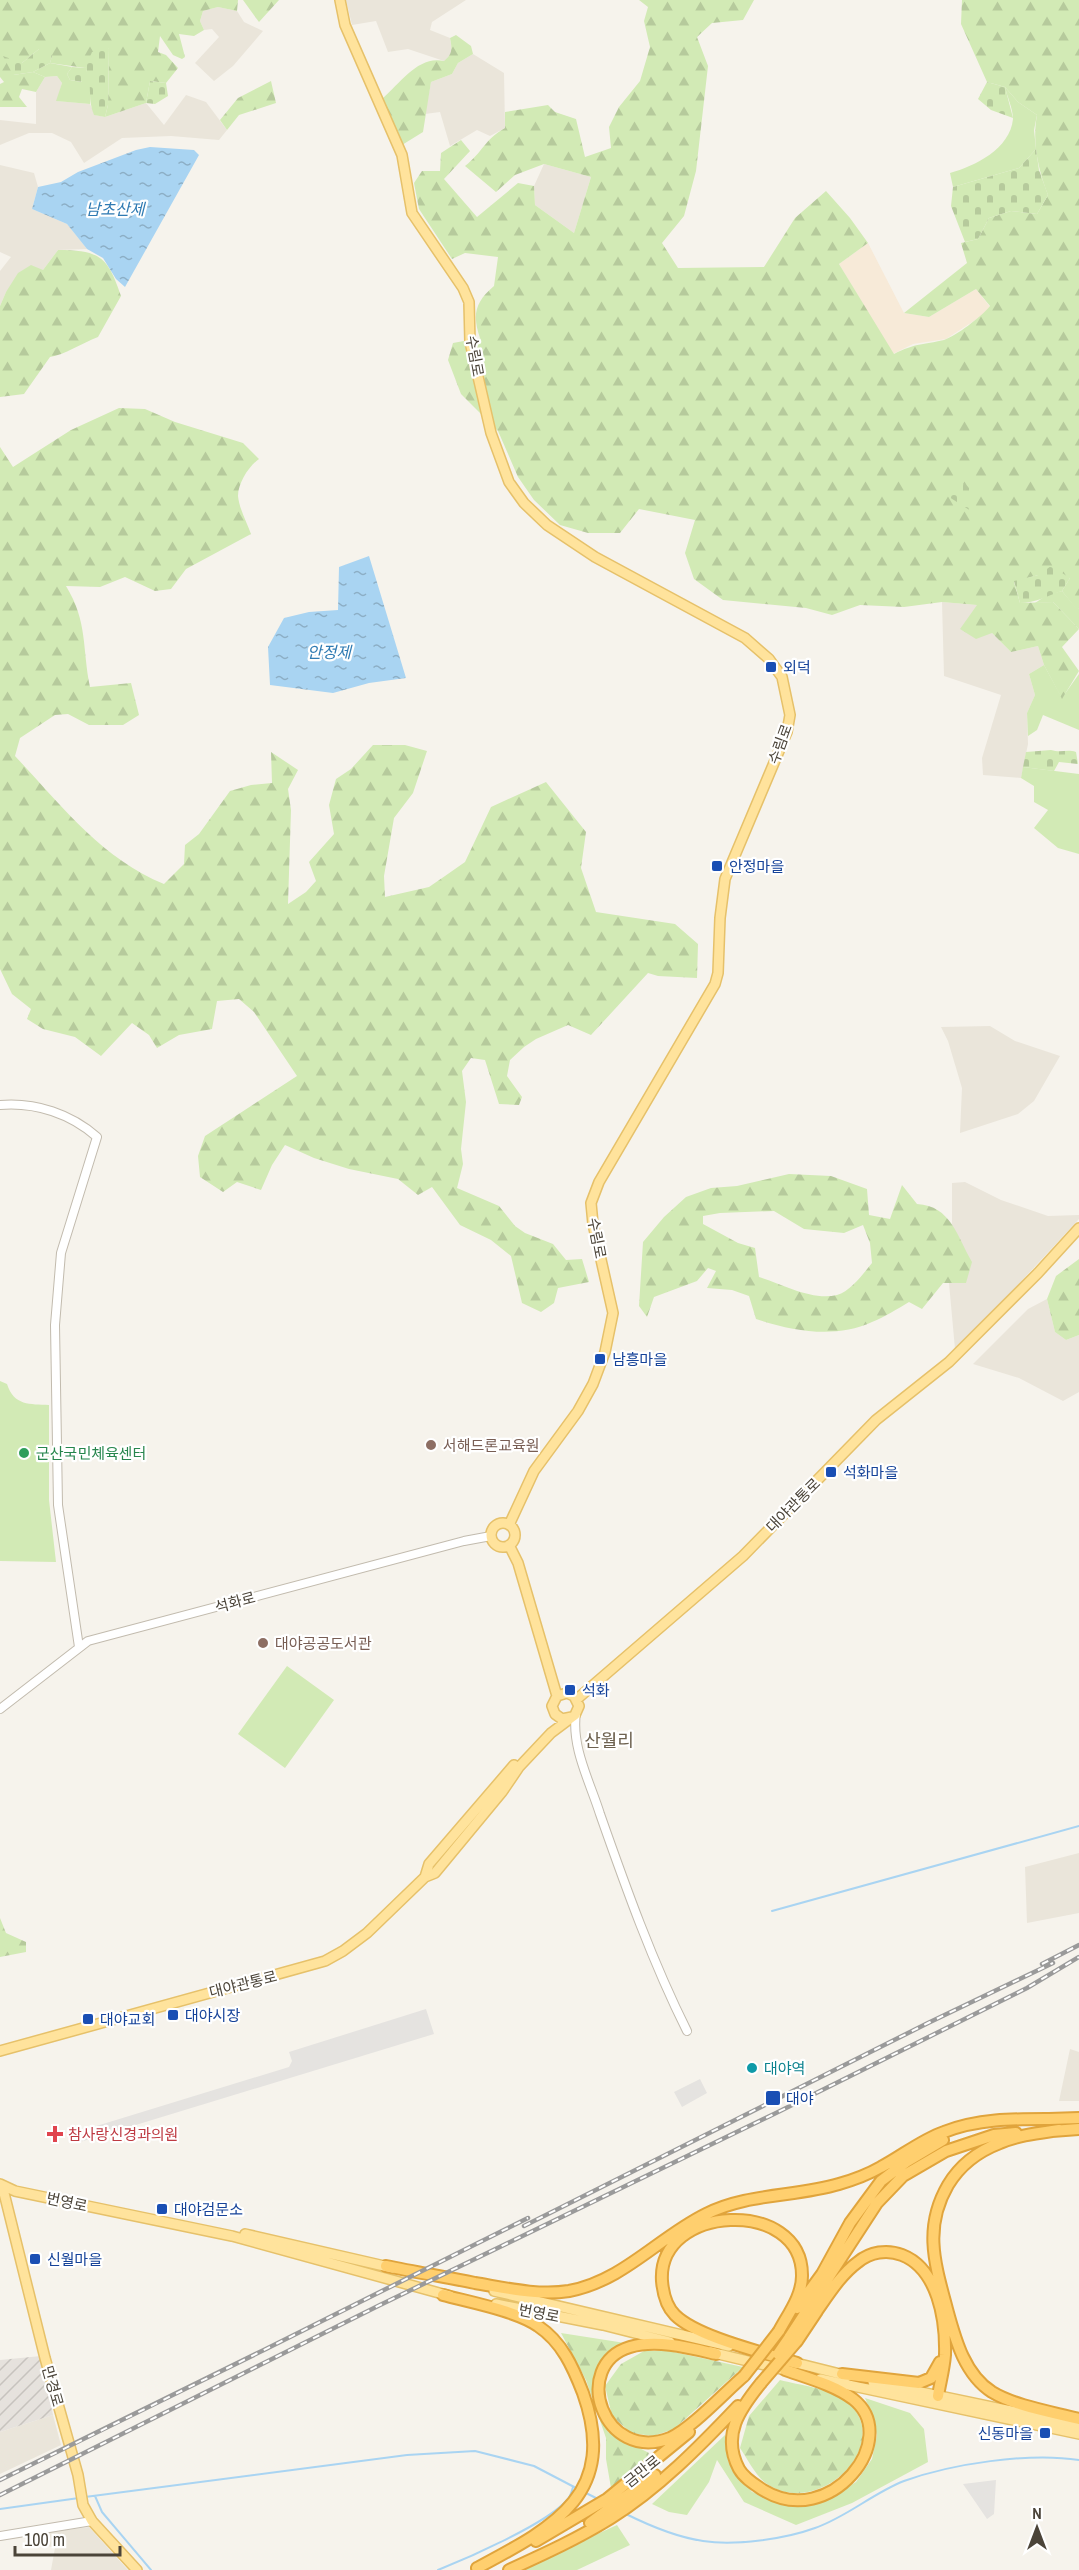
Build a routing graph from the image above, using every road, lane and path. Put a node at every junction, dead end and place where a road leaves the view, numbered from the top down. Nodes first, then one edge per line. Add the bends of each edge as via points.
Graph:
1 (340, 0) edge
2 (0, 1105) edge
3 (1079, 1228) edge
4 (509, 1525) junction
5 (491, 1536) junction
6 (509, 1545) junction
7 (79, 1647) junction
8 (557, 1696) junction
9 (577, 1699) junction
10 (0, 1709) edge
11 (553, 1710) junction
12 (571, 1717) junction
13 (425, 1877) junction
14 (0, 2051) edge
15 (1079, 2118) edge
16 (1055, 2119) junction
17 (1079, 2129) edge
18 (1059, 2130) junction
19 (1, 2184) edge
20 (856, 2235) junction
21 (386, 2266) junction
22 (443, 2295) junction
23 (936, 2296) junction
24 (814, 2315) junction
25 (779, 2331) junction
26 (793, 2339) junction
27 (716, 2354) junction
28 (797, 2364) junction
29 (785, 2370) junction
30 (842, 2374) junction
31 (744, 2376) junction
32 (759, 2381) junction
33 (937, 2399) junction
34 (1079, 2419) edge
35 (1079, 2425) edge
36 (1079, 2434) edge
37 (651, 2476) junction
38 (92, 2521) junction
39 (571, 2527) junction
40 (0, 2536) edge
41 (475, 2569) edge
42 (137, 2570) edge
43 (508, 2570) edge

1 - 4 main road, 수림로 via 345,25 402,155 412,213 469,302 471,342 491,433 509,482 547,525 595,557 745,638 782,677 790,715 787,732 725,879 715,984 599,1182 591,1203 613,1312 602,1364 578,1411 534,1471
2 - 7 street via 20,1105 65,1115 97,1137 61,1253 55,1324 58,1505
3 - 9 main road, 대야관통로 via 949,1362 876,1420 742,1556
4 - 5 main road via 496,1525
4 - 6 main road, 수림로 via 515,1534
5 - 6 main road via 499,1546
5 - 7 street, 석화로 via 101,1637
6 - 8 main road, 수림로 via 518,1563
7 - 10 street, 석화로
8 - 9 main road via 567,1693
8 - 11 main road
9 - 12 main road via 579,1706
11 - 12 main road via 562,1719
11 - 13 main road, 대야관통로 via 546,1730 429,1864
12 - 12 street via 642,1941 654,1973 686,2031 620,1871 574,1737
12 - 13 main road, 대야관통로 via 550,1732 469,1834 435,1873
13 - 14 main road, 대야관통로 via 367,1933 325,1961
15 - 16 highway
16 - 21 highway via 971,2123 935,2136 855,2179 710,2212 683,2225 617,2273 567,2291 525,2291
16 - 25 highway via 972,2129 937,2142 881,2181 850,2223 822,2274
17 - 18 highway
18 - 20 highway via 994,2135 946,2151 903,2176 877,2203
18 - 34 highway via 1001,2142 983,2150 958,2171 938,2204 933,2249 954,2335 979,2380 992,2392 1030,2407
19 - 21 main road, 번영로
19 - 22 main road, 번영로 via 15,2191 232,2236
19 - 38 main road, 만경로 via 83,2505
20 - 24 highway
20 - 26 highway
21 - 28 main road, 번영로
22 - 27 main road, 번영로 via 603,2325
22 - 39 highway via 524,2318 554,2339 566,2356 585,2400 594,2440 588,2477
23 - 24 highway via 931,2280 911,2259 898,2253 870,2254 849,2269
23 - 30 highway via 941,2357 931,2378 911,2384
23 - 33 highway via 945,2344
24 - 26 highway
25 - 28 highway via 796,2299 802,2277 798,2254 779,2233 752,2221 723,2220 692,2230 671,2248 662,2278 664,2297 675,2314 695,2329
25 - 31 highway, 금만로, bridge
26 - 32 highway, 금만로, bridge
27 - 29 main road, 번영로
27 - 31 highway via 648,2344 629,2347 610,2361 599,2384 605,2418 618,2432 638,2441 672,2437
28 - 30 main road, 번영로
29 - 32 highway via 855,2401 867,2422 867,2449 859,2467 828,2494 808,2500 785,2500 753,2484 741,2473 733,2458 731,2434
29 - 33 main road, 번영로
30 - 33 main road, 번영로
31 - 37 highway, 금만로
32 - 37 highway, 금만로
33 - 35 main road, 번영로
33 - 36 main road, 번영로
37 - 39 highway, 금만로 via 622,2501
38 - 40 street
38 - 42 main road, 만경로
39 - 41 highway, 금만로
39 - 43 highway, 금만로

